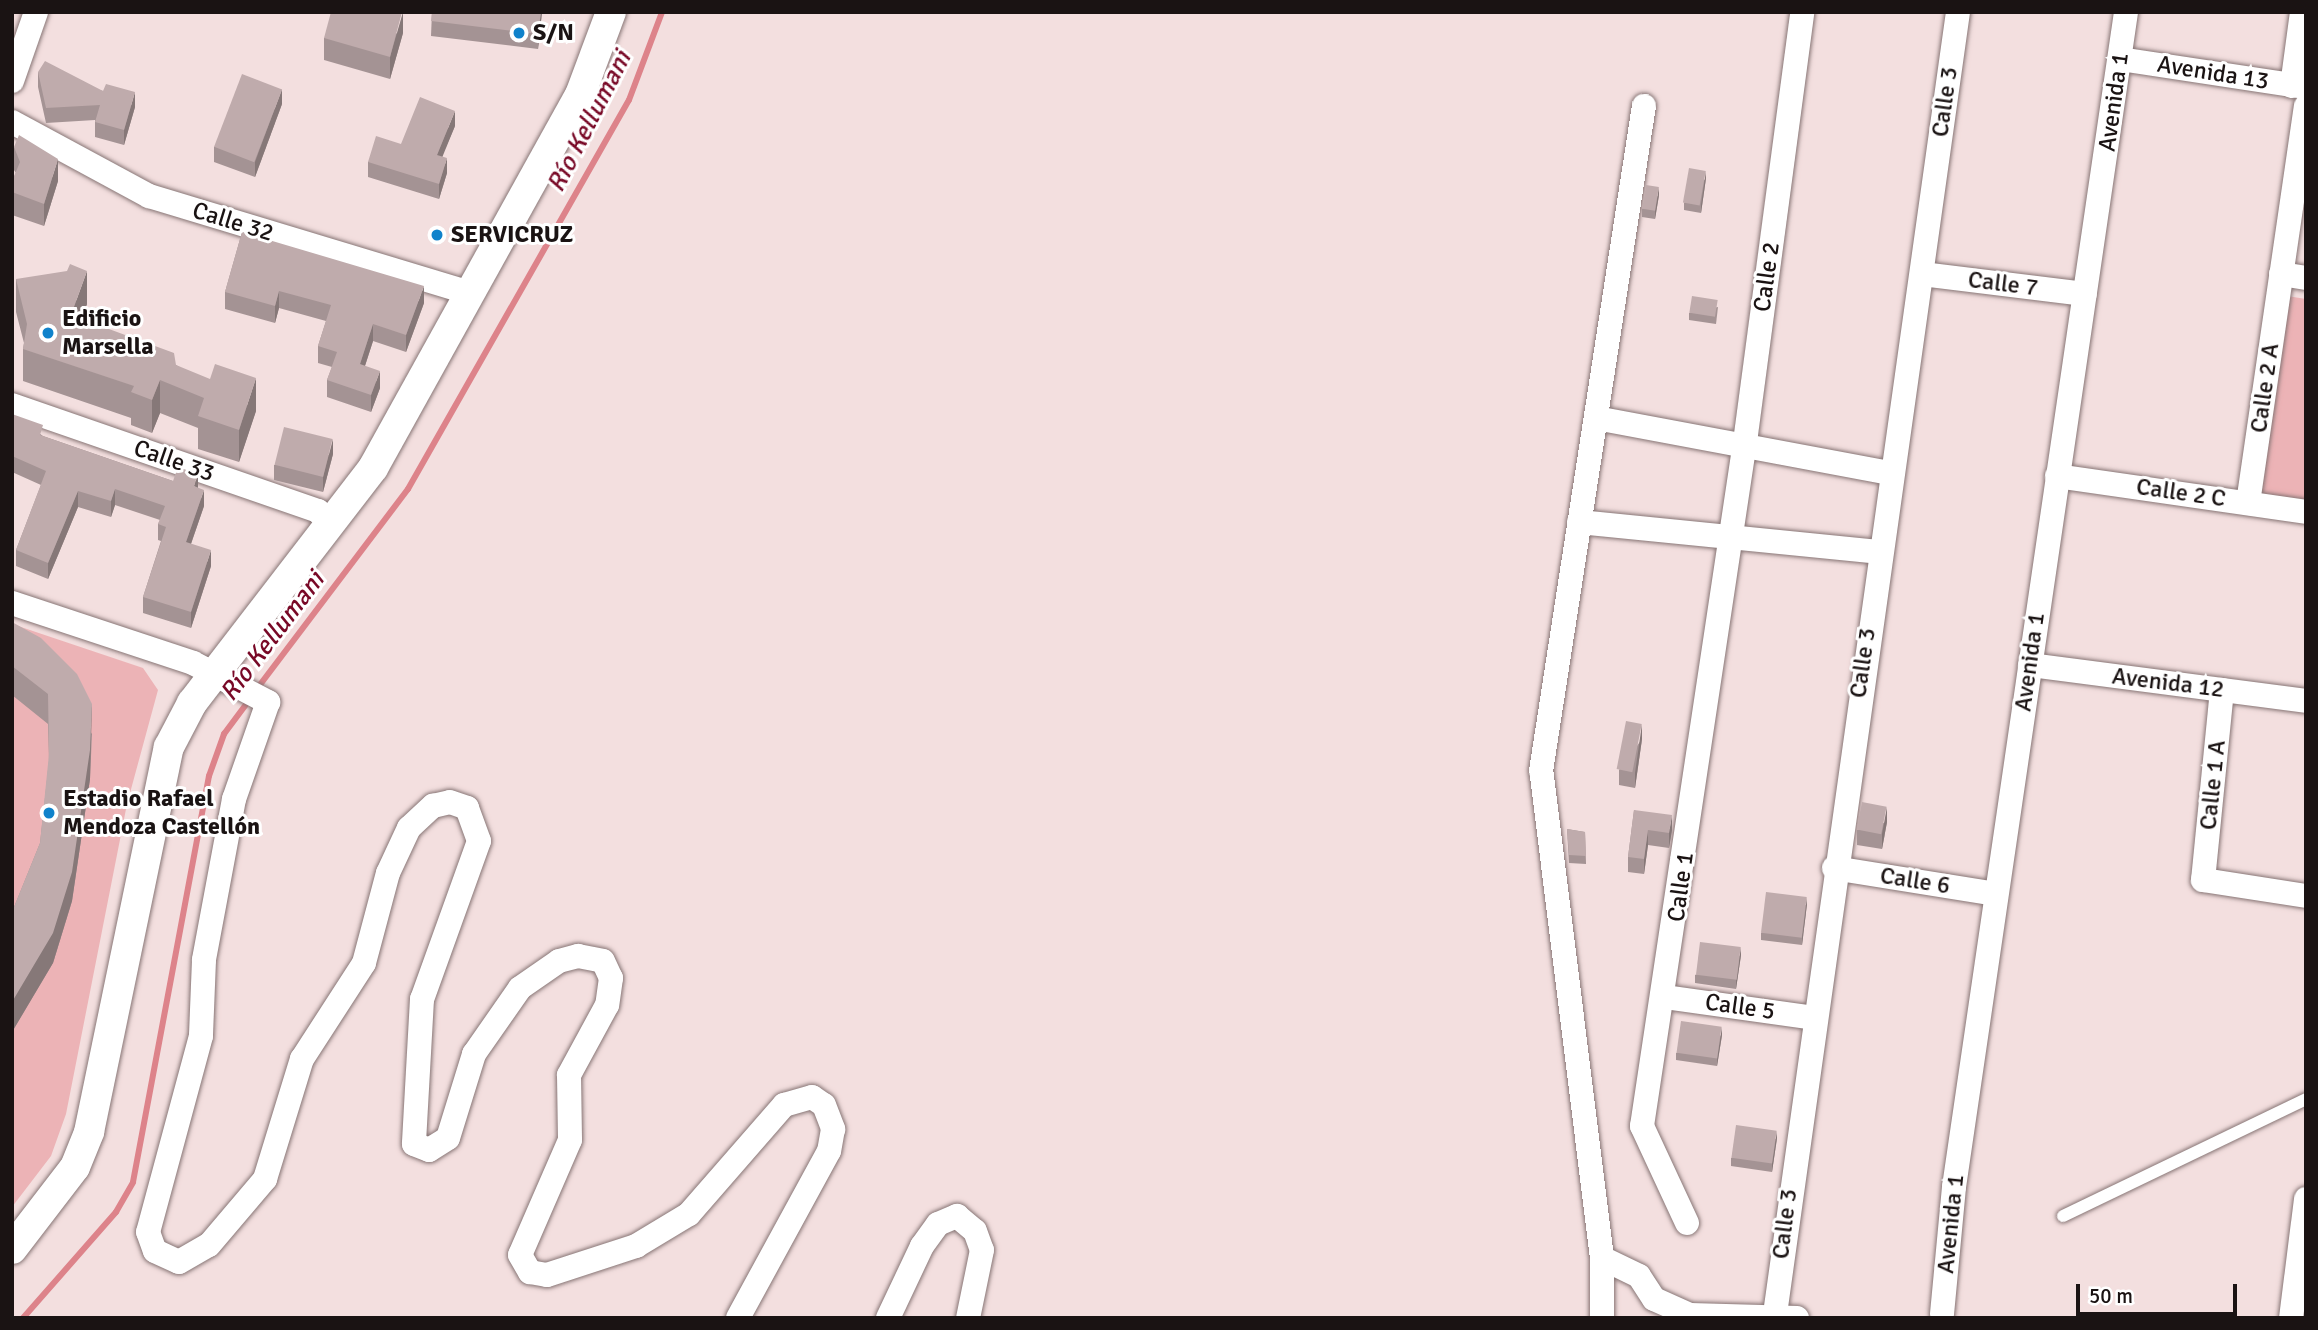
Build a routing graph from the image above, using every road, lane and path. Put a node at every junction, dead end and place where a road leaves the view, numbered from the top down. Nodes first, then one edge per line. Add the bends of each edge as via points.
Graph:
1 (36, 12) edge
2 (611, 12) edge
3 (1802, 12) edge
4 (1958, 12) edge
5 (2126, 12) edge
6 (2302, 12) edge
7 (2120, 59) junction
8 (12, 81) edge
9 (2301, 93) edge
10 (1644, 106) dead end
11 (12, 122) edge
12 (1922, 274) junction
13 (2281, 274) junction
14 (2306, 278) edge
15 (466, 292) junction
16 (2085, 294) junction
17 (12, 405) edge
18 (1596, 418) junction
19 (1745, 442) junction
20 (1891, 474) junction
21 (2057, 476) junction
22 (2248, 503) junction
23 (2306, 512) edge
24 (1579, 522) junction
25 (331, 525) junction
26 (1730, 542) junction
27 (1879, 552) junction
28 (12, 603) edge
29 (2030, 665) junction
30 (225, 677) junction
31 (2222, 690) junction
32 (2306, 701) edge
33 (1834, 868) junction
34 (1996, 894) junction
35 (2306, 897) edge
36 (1665, 997) junction
37 (1815, 1018) junction
38 (2306, 1099) edge
39 (2306, 1199) edge
40 (2063, 1216) dead end
41 (1687, 1223) dead end
42 (13, 1248) edge
43 (1602, 1258) junction
44 (1942, 1314) dead end
45 (2306, 1315) edge
46 (1786, 1316) edge
47 (737, 1318) edge
48 (888, 1318) edge
49 (968, 1318) edge
50 (1602, 1318) edge
51 (2291, 1318) edge
52 (2300, 1318) edge

1 - 8 street
2 - 15 street via 580,95
3 - 19 street, Calle 2
4 - 12 street, Calle 3
5 - 7 street, Avenida 1
6 - 9 street, Calle 2 A
7 - 9 street, Avenida 13
7 - 16 street, Avenida 1
9 - 13 street, Calle 2 A
10 - 18 street
11 - 15 street, Calle 32 via 149,196
12 - 16 street, Calle 7
12 - 20 street, Calle 3
13 - 14 street
13 - 22 street, Calle 2 A
15 - 25 street via 373,468
16 - 21 street, Avenida 1
17 - 25 street, Calle 33 via 318,511
18 - 19 street
18 - 24 street
19 - 20 street
19 - 26 street, Calle 2
20 - 27 street, Calle 3
21 - 22 street, Calle 2 C
21 - 29 street, Avenida 1
22 - 23 street, Calle 2 C
24 - 26 street
24 - 43 street via 1541,771
25 - 30 street
26 - 27 street
26 - 36 street, Calle 1
27 - 33 street, Calle 3
28 - 30 street
29 - 31 street, Avenida 12
29 - 34 street, Avenida 1
30 - 42 street via 169,747 89,1132 68,1178
30 - 47 street via 268,702 234,799 204,960 201,1036 148,1232 155,1251 179,1262 209,1245 265,1179 302,1059 364,962 388,873 410,828 433,806 450,802 467,808 478,841 422,999 414,1144 429,1150 447,1139 474,1054 520,988 559,961 578,956 603,961 611,978 607,1005 569,1075 570,1140 520,1255 530,1272 547,1275 636,1246 690,1214 784,1105 812,1097 824,1105 833,1129 828,1151
31 - 32 street, Avenida 12
31 - 35 street, Calle 1 A via 2203,880
33 - 34 street, Calle 6
33 - 37 street, Calle 3
34 - 44 street, Avenida 1
36 - 37 street, Calle 5
36 - 41 street, Calle 1 via 1642,1126
37 - 46 street, Calle 3
38 - 40 lane
39 - 51 street
43 - 46 street via 1639,1276 1654,1299 1690,1315
43 - 50 street
45 - 52 street
48 - 49 street via 922,1246 938,1224 957,1216 975,1231 982,1250

